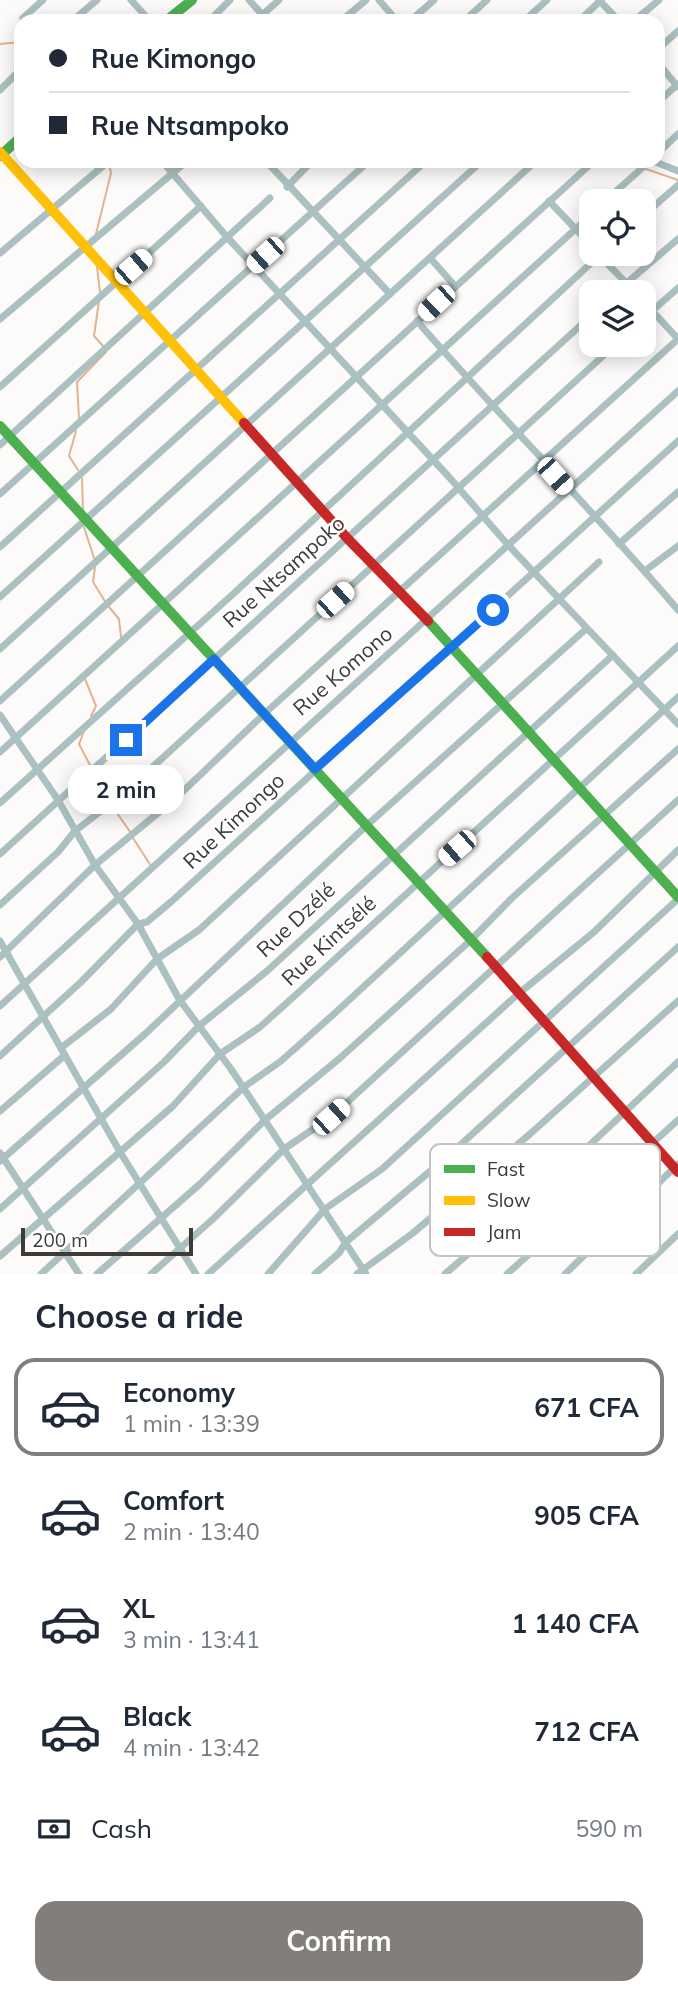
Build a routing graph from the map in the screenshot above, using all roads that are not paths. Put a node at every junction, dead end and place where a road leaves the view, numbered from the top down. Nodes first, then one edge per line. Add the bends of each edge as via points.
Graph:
1 (43, 0) edge
2 (97, 0) edge
3 (131, 0) edge
4 (192, 0) edge
5 (230, 0) edge
6 (249, 0) edge
7 (279, 0) edge
8 (366, 0) edge
9 (379, 0) edge
10 (434, 0) edge
11 (487, 0) edge
12 (547, 0) edge
13 (600, 0) edge
14 (659, 0) edge
15 (27, 14) edge
16 (80, 14) edge
17 (144, 14) edge
18 (175, 14) edge
19 (216, 14) edge
20 (262, 14) joint
21 (349, 14) edge
22 (391, 14) edge
23 (418, 14) edge
24 (472, 14) edge
25 (532, 14) edge
26 (586, 14) edge
27 (613, 14) edge
28 (642, 14) edge
29 (665, 71) edge
30 (14, 76) edge
31 (677, 85) edge
32 (0, 90) edge
33 (678, 134) edge
34 (665, 146) edge
35 (1, 154) edge
36 (101, 168) edge
37 (168, 168) edge
38 (180, 168) edge
39 (272, 168) edge
40 (305, 168) edge
41 (361, 168) edge
42 (418, 168) edge
43 (474, 168) edge
44 (528, 168) edge
45 (586, 168) edge
46 (644, 168) edge
47 (174, 174) junction
48 (678, 185) edge
49 (287, 187) junction
50 (619, 189) edge
51 (270, 198) dead end
52 (549, 201) junction
53 (656, 204) edge
54 (201, 205) junction
55 (51, 209) junction
56 (313, 212) junction
57 (579, 225) edge
58 (575, 228) junction
59 (579, 232) edge
60 (227, 237) junction
61 (678, 239) edge
62 (340, 240) junction
63 (85, 248) junction
64 (0, 253) edge
65 (430, 259) junction
66 (253, 266) junction
67 (586, 266) edge
68 (610, 266) edge
69 (366, 267) junction
70 (623, 280) edge
71 (630, 280) edge
72 (117, 281) junction
73 (455, 286) junction
74 (678, 288) edge
75 (279, 294) junction
76 (390, 294) junction
77 (656, 307) edge
78 (147, 312) junction
79 (656, 315) edge
80 (0, 319) edge
81 (305, 321) junction
82 (417, 321) junction
83 (579, 327) edge
84 (678, 339) edge
85 (172, 340) junction
86 (330, 349) junction
87 (443, 351) junction
88 (602, 357) edge
89 (197, 369) junction
90 (356, 377) junction
91 (468, 378) junction
92 (0, 387) edge
93 (678, 391) edge
94 (222, 397) junction
95 (382, 405) junction
96 (493, 406) junction
97 (247, 424) junction
98 (0, 426) edge
99 (408, 433) junction
100 (517, 433) junction
101 (9, 437) junction
102 (678, 441) edge
103 (0, 445) edge
104 (272, 453) junction
105 (434, 461) junction
106 (543, 461) junction
107 (35, 463) junction
108 (298, 482) junction
109 (459, 488) junction
110 (568, 490) junction
111 (61, 492) junction
112 (678, 492) edge
113 (0, 494) edge
114 (322, 509) junction
115 (483, 516) junction
116 (595, 517) junction
117 (86, 520) junction
118 (347, 538) junction
119 (619, 544) junction
120 (508, 545) junction
121 (678, 546) edge
122 (0, 547) edge
123 (112, 549) junction
124 (599, 562) dead end
125 (374, 566) junction
126 (646, 570) junction
127 (534, 572) junction
128 (138, 575) junction
129 (400, 593) junction
130 (678, 596) edge
131 (0, 597) edge
132 (560, 599) junction
133 (163, 601) junction
134 (671, 602) junction
135 (678, 610) edge
136 (427, 620) junction
137 (586, 629) junction
138 (189, 632) junction
139 (678, 646) edge
140 (452, 648) junction
141 (0, 649) edge
142 (613, 654) junction
143 (214, 659) junction
144 (477, 676) junction
145 (638, 681) junction
146 (238, 688) junction
147 (678, 697) edge
148 (0, 701) edge
149 (503, 704) junction
150 (665, 709) junction
151 (0, 715) edge
152 (263, 715) junction
153 (678, 724) edge
154 (528, 731) junction
155 (16, 737) junction
156 (289, 742) junction
157 (678, 749) edge
158 (0, 752) edge
159 (554, 760) junction
160 (315, 769) junction
161 (38, 770) junction
162 (577, 789) junction
163 (342, 799) junction
164 (58, 800) junction
165 (678, 800) edge
166 (0, 803) edge
167 (603, 817) junction
168 (366, 826) junction
169 (75, 831) junction
170 (630, 845) junction
171 (678, 850) edge
172 (0, 854) edge
173 (392, 856) junction
174 (95, 865) junction
175 (654, 872) junction
176 (417, 883) junction
177 (119, 896) junction
178 (678, 898) edge
179 (0, 905) edge
180 (444, 913) junction
181 (138, 924) junction
182 (471, 940) junction
183 (0, 941) edge
184 (678, 947) edge
185 (3, 954) edge
186 (157, 959) junction
187 (493, 967) junction
188 (25, 985) junction
189 (517, 995) junction
190 (179, 999) junction
191 (678, 1001) edge
192 (0, 1006) edge
193 (41, 1018) junction
194 (543, 1023) junction
195 (199, 1026) junction
196 (567, 1048) junction
197 (63, 1052) junction
198 (220, 1054) junction
199 (0, 1056) edge
200 (678, 1062) edge
201 (594, 1076) junction
202 (83, 1087) junction
203 (244, 1087) junction
204 (0, 1111) edge
205 (626, 1111) junction
206 (102, 1118) junction
207 (265, 1120) junction
208 (678, 1120) edge
209 (654, 1143) joint
210 (461, 1144) edge
211 (516, 1144) edge
212 (591, 1144) edge
213 (284, 1149) junction
214 (660, 1150) edge
215 (120, 1152) junction
216 (1, 1157) edge
217 (676, 1167) edge
218 (430, 1171) edge
219 (307, 1182) junction
220 (660, 1182) edge
221 (140, 1186) junction
222 (23, 1191) junction
223 (0, 1209) edge
224 (325, 1209) junction
225 (430, 1218) edge
226 (161, 1219) junction
227 (44, 1221) junction
228 (678, 1234) edge
229 (346, 1242) junction
230 (181, 1249) junction
231 (660, 1251) edge
232 (65, 1254) junction
233 (0, 1256) edge
234 (466, 1256) edge
235 (527, 1256) edge
236 (584, 1256) edge
237 (655, 1256) edge
238 (362, 1272) edge
239 (41, 1274) edge
240 (79, 1274) edge
241 (97, 1274) edge
242 (151, 1274) edge
243 (197, 1274) edge
244 (208, 1274) edge
245 (268, 1274) edge
246 (315, 1274) edge
247 (445, 1274) edge
248 (507, 1274) edge
249 (565, 1274) edge
250 (636, 1274) edge

1 - 15 street
2 - 16 street
3 - 17 street
4 - 18 street
5 - 19 street
6 - 20 street
7 - 20 street
8 - 21 street
9 - 22 street
10 - 23 street
11 - 24 street
12 - 25 street
13 - 26 street
13 - 27 street
14 - 28 street
29 - 31 street
30 - 32 street
33 - 34 street
35 - 55 street
36 - 55 street
37 - 47 street
38 - 47 street
39 - 49 street
40 - 49 street
41 - 56 street
42 - 62 street
43 - 69 street
44 - 65 street
45 - 52 street
46 - 50 street
47 - 54 street
47 - 63 street
48 - 53 street
49 - 56 street
51 - 60 street
52 - 58 street
52 - 73 street
54 - 60 street
54 - 72 street
55 - 63 street
55 - 64 street
56 - 62 street
56 - 66 street
57 - 58 street
58 - 59 street
58 - 87 street
60 - 66 street
60 - 78 street
61 - 71 street
62 - 69 street
62 - 75 street
63 - 72 street
63 - 80 street
65 - 73 street
65 - 76 street
66 - 75 street
66 - 85 street
67 - 91 street
68 - 70 street
69 - 76 street
69 - 81 street
72 - 78 street
72 - 92 street
73 - 82 street
74 - 77 street
75 - 81 street
75 - 89 street
76 - 86 street
78 - 85 street
78 - 101 street
79 - 84 street
81 - 86 street
81 - 94 street
82 - 87 street
82 - 90 street
83 - 96 street, Rue Ntsampoko
84 - 106 street
85 - 89 street
85 - 107 street
86 - 90 street
86 - 97 street
87 - 91 street
87 - 95 street
88 - 100 street
89 - 94 street
89 - 111 street
90 - 95 street
90 - 104 street
91 - 96 street
91 - 99 street
93 - 110 street, Rue Komono
94 - 97 street
94 - 117 street
95 - 99 street
95 - 108 street
96 - 100 street
96 - 105 street, Rue Ntsampoko
97 - 104 street
97 - 123 street
98 - 101 street
99 - 105 street
99 - 114 street
100 - 106 street
100 - 109 street
101 - 103 street
101 - 107 street
102 - 116 street, Rue Kimongo
104 - 108 street
104 - 128 street
105 - 109 street
105 - 118 street, Rue Ntsampoko
106 - 110 street
106 - 115 street
107 - 111 street
107 - 113 street
108 - 114 street
108 - 133 street
109 - 115 street
109 - 125 street
110 - 116 street
110 - 120 street, Rue Komono
111 - 117 street
111 - 122 street
112 - 119 street
114 - 118 street
114 - 138 street
115 - 120 street
115 - 129 street
116 - 119 street
116 - 127 street, Rue Kimongo
117 - 123 street
117 - 131 street
118 - 125 street
118 - 143 street, Rue Ntsampoko
119 - 126 street
120 - 127 street
120 - 136 street, Rue Komono
121 - 126 street
123 - 128 street
123 - 141 street
124 - 132 street
125 - 129 street
125 - 146 street
126 - 134 street
127 - 132 street
127 - 140 street, Rue Kimongo
128 - 133 street
128 - 148 street
129 - 136 street
129 - 152 street
130 - 134 street
132 - 137 street
132 - 144 street
133 - 138 street
133 - 155 street
134 - 135 street
136 - 140 street
136 - 156 street, Rue Komono
137 - 142 street
137 - 149 street
138 - 143 street
138 - 161 street
139 - 145 street, Rue Kintsélé
140 - 144 street
140 - 160 street, Rue Kimongo
142 - 145 street
142 - 154 street, Rue Dzélé
143 - 146 street
143 - 164 street, Rue Ntsampoko
144 - 149 street
144 - 163 street
145 - 150 street
145 - 159 street, Rue Kintsélé
146 - 152 street
146 - 169 street via 123,794
147 - 150 street
149 - 154 street
149 - 168 street
150 - 153 street
150 - 162 street
151 - 155 street
152 - 156 street
152 - 174 street via 175,799
154 - 159 street
154 - 173 street, Rue Dzélé
155 - 158 street
155 - 161 street
156 - 160 street
156 - 177 street, Rue Komono via 151,872
157 - 167 street
159 - 162 street
159 - 176 street, Rue Kintsélé
160 - 163 street
160 - 181 street, Rue Kimongo via 172,901
161 - 164 street
161 - 166 street
162 - 167 street
162 - 180 street
163 - 168 street
163 - 186 street via 199,930
164 - 169 street
164 - 172 street, Rue Ntsampoko
165 - 170 street
167 - 170 street
167 - 182 street
168 - 173 street
168 - 190 street
169 - 174 street
169 - 179 street
170 - 175 street
170 - 187 street
171 - 175 street
173 - 176 street
173 - 195 street, Rue Dzélé via 267,971
174 - 177 street
174 - 185 street
175 - 178 street
175 - 189 street via 594,932
176 - 180 street
176 - 198 street, Rue Kintsélé via 260,1027
177 - 181 street
177 - 188 street, Rue Komono
178 - 194 street
180 - 182 street
180 - 203 street via 281,1061
181 - 186 street
181 - 193 street, Rue Kimongo
182 - 187 street
182 - 207 street
183 - 185 street
184 - 196 street
185 - 188 street
186 - 190 street
186 - 197 street
187 - 189 street
187 - 213 street via 331,1117
188 - 192 street, Rue Komono
188 - 193 street
189 - 194 street
189 - 219 street
190 - 195 street
190 - 202 street
191 - 201 street
193 - 197 street
193 - 199 street, Rue Kimongo
194 - 196 street
194 - 224 street via 382,1169
195 - 198 street
195 - 206 street, Rue Dzélé
196 - 201 street
196 - 210 street
197 - 202 street
197 - 204 street
198 - 203 street
198 - 215 street, Rue Kintsélé via 173,1106
200 - 205 street
201 - 205 street
201 - 211 street
202 - 206 street
202 - 216 street
203 - 207 street
203 - 221 street
205 - 209 street
205 - 212 street
206 - 215 street
206 - 222 street, Rue Dzélé
207 - 213 street
207 - 226 street
208 - 209 street
213 - 219 street
213 - 230 street
214 - 217 street
215 - 221 street
215 - 227 street, Rue Kintsélé
216 - 222 street
217 - 220 street
218 - 229 street
219 - 224 street
219 - 244 street
221 - 226 street
221 - 232 street
222 - 223 street, Rue Dzélé
222 - 227 street
224 - 229 street
224 - 245 street
225 - 238 street
226 - 230 street
226 - 241 street
227 - 232 street
227 - 233 street, Rue Kintsélé
228 - 231 street
229 - 238 street
229 - 246 street
230 - 242 street
230 - 243 street
232 - 239 street
232 - 240 street
234 - 247 street
235 - 248 street
236 - 249 street
237 - 250 street

